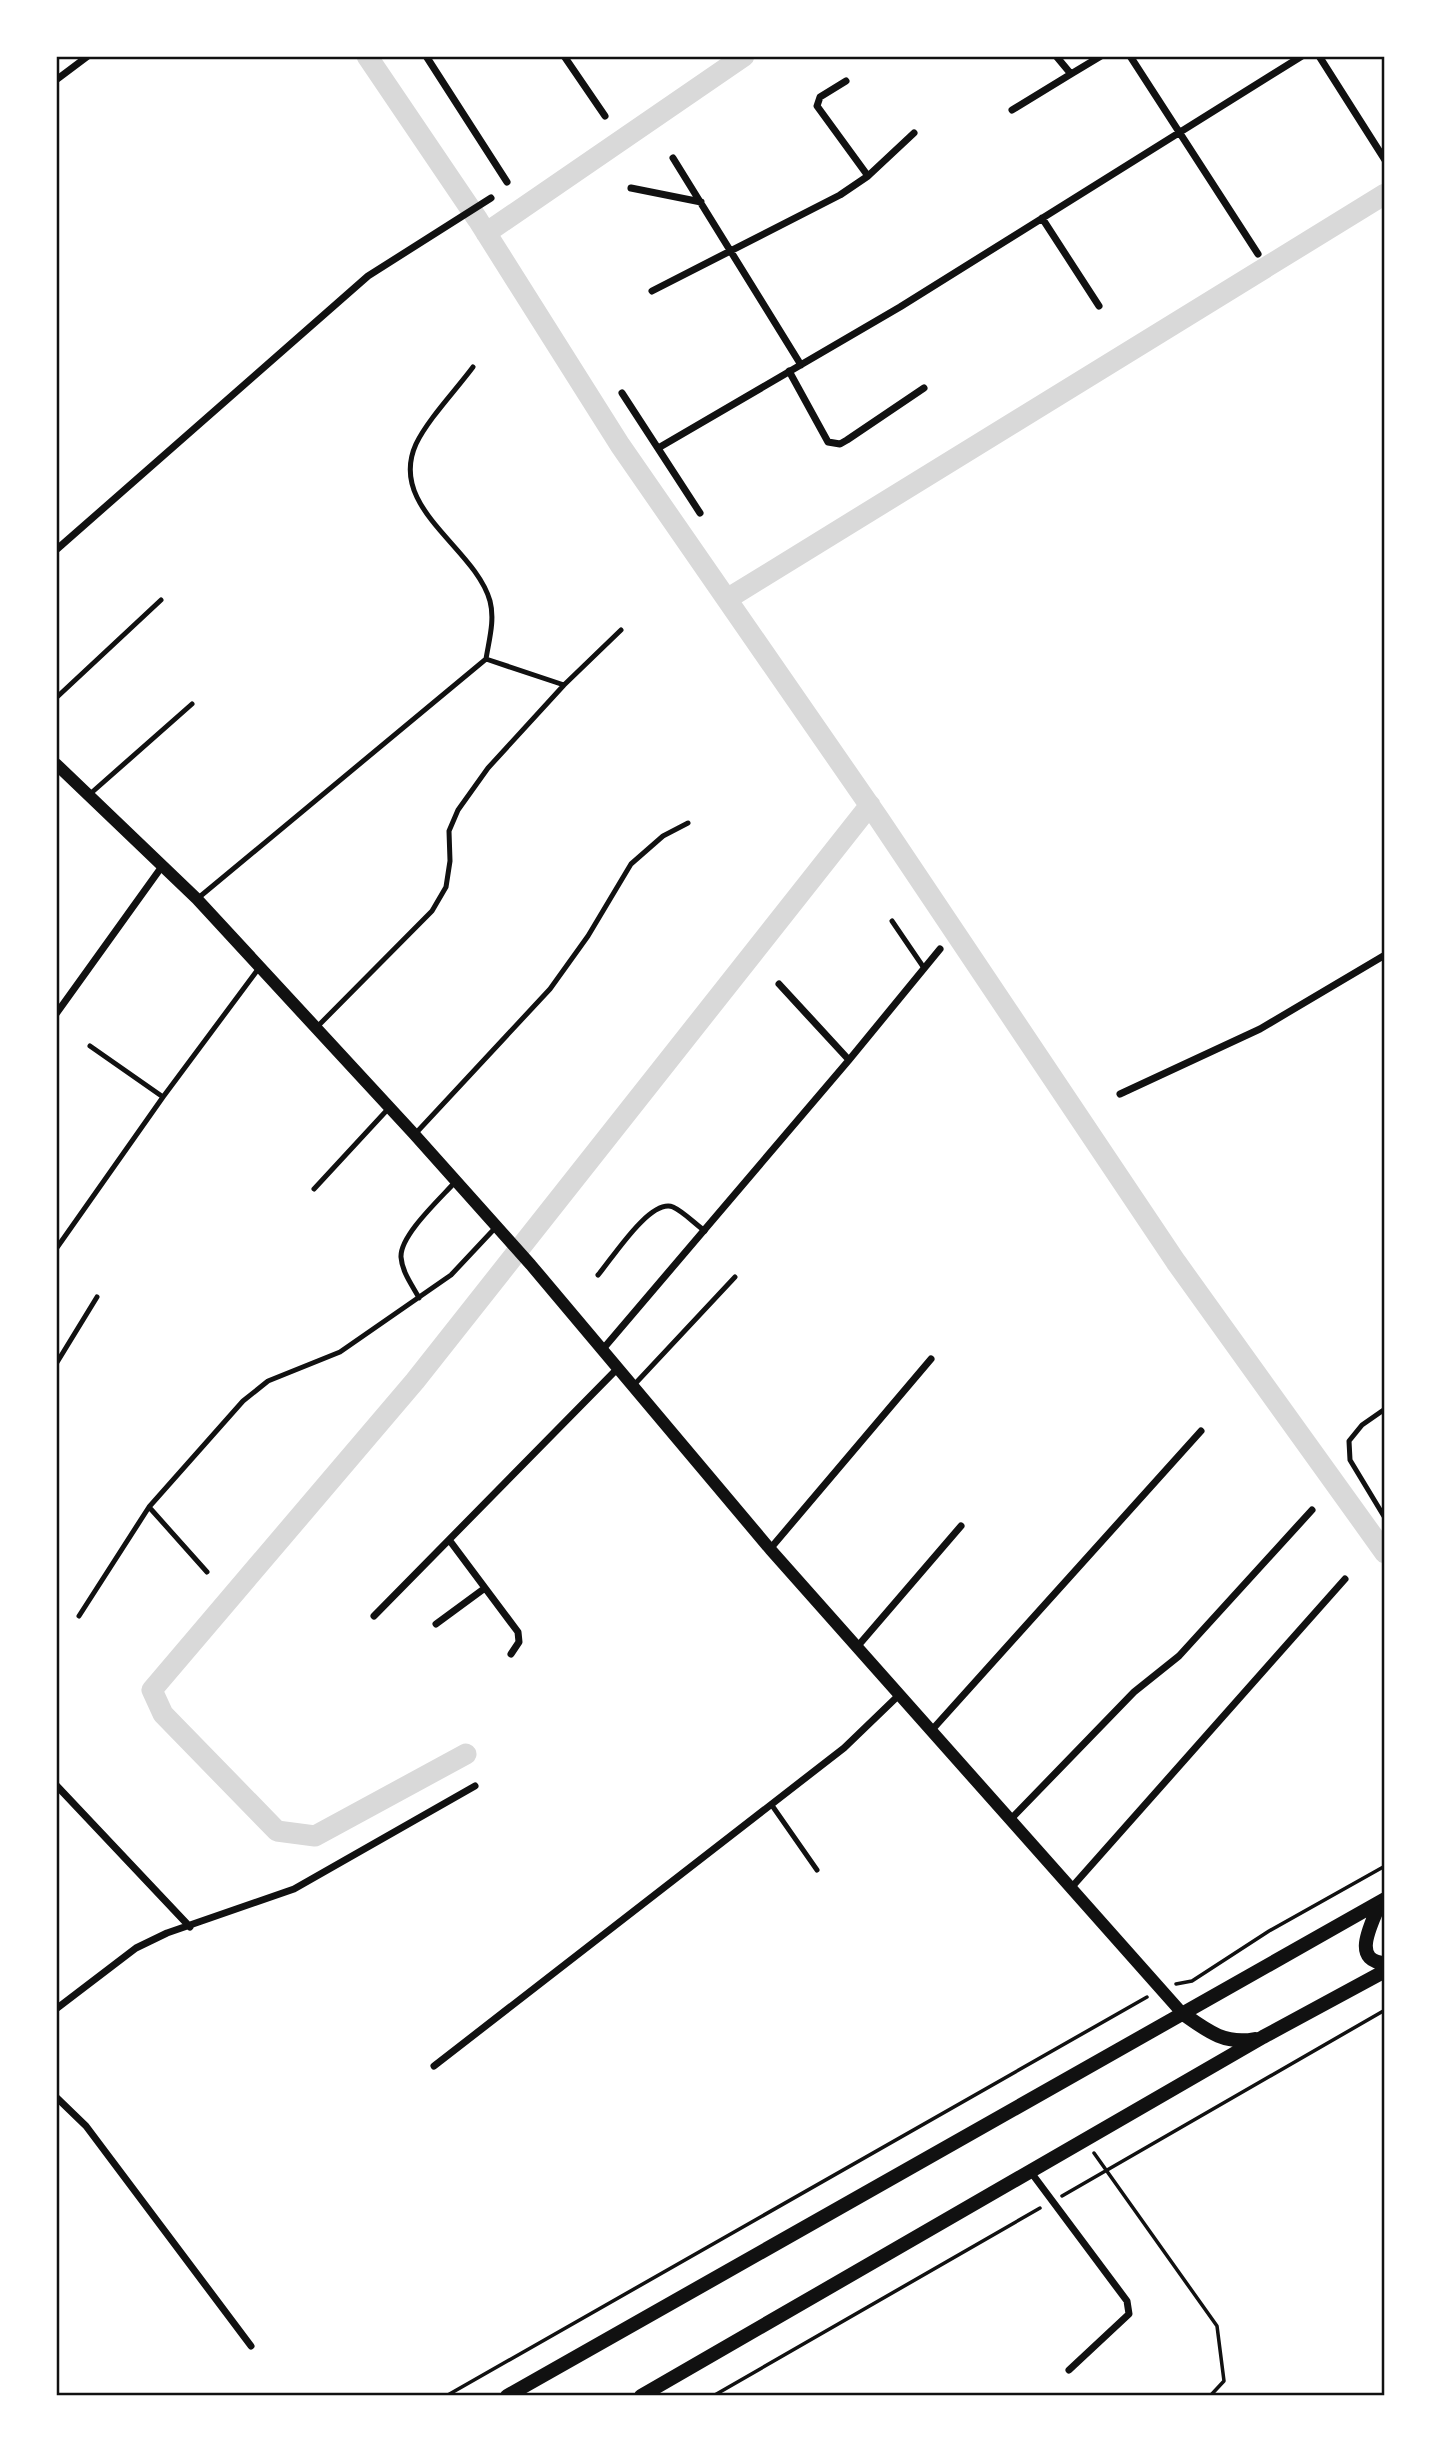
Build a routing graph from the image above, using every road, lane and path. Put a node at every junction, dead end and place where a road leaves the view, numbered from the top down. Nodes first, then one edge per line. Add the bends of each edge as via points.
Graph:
1 (88, 56) edge
2 (426, 56) edge
3 (564, 56) edge
4 (1056, 56) edge
5 (1101, 56) edge
6 (1130, 56) edge
7 (1302, 56) edge
8 (1319, 56) edge
9 (1070, 74) junction
10 (56, 80) edge
11 (846, 80) dead end
12 (1012, 110) dead end
13 (605, 116) dead end
14 (1177, 132) junction
15 (914, 133) dead end
16 (673, 158) dead end
17 (1385, 160) edge
18 (868, 176) junction
19 (507, 182) dead end
20 (631, 188) dead end
21 (491, 198) dead end
22 (701, 202) junction
23 (1042, 218) junction
24 (732, 251) junction
25 (1258, 254) dead end
26 (652, 291) dead end
27 (1099, 306) dead end
28 (802, 365) junction
29 (473, 367) dead end
30 (789, 371) junction
31 (924, 388) dead end
32 (622, 393) dead end
33 (660, 447) junction
34 (700, 513) dead end
35 (56, 550) edge
36 (161, 600) dead end
37 (621, 630) dead end
38 (486, 659) junction
39 (564, 685) junction
40 (56, 698) edge
41 (192, 704) dead end
42 (56, 764) edge
43 (88, 796) junction
44 (688, 823) dead end
45 (163, 865) junction
46 (197, 899) junction
47 (892, 921) dead end
48 (940, 949) dead end
49 (1385, 955) edge
50 (261, 966) junction
51 (924, 968) junction
52 (779, 984) dead end
53 (56, 1014) edge
54 (317, 1027) junction
55 (90, 1046) dead end
56 (849, 1060) junction
57 (1120, 1094) dead end
58 (163, 1097) junction
59 (390, 1107) junction
60 (414, 1134) junction
61 (456, 1181) junction
62 (314, 1189) dead end
63 (497, 1226) junction
64 (705, 1231) junction
65 (56, 1249) edge
66 (598, 1275) dead end
67 (735, 1277) dead end
68 (97, 1297) dead end
69 (419, 1297) junction
70 (603, 1349) junction
71 (931, 1359) dead end
72 (56, 1364) edge
73 (618, 1368) junction
74 (633, 1386) junction
75 (1385, 1409) edge
76 (1201, 1431) dead end
77 (149, 1507) junction
78 (1312, 1510) dead end
79 (1385, 1518) edge
80 (961, 1526) dead end
81 (450, 1541) junction
82 (770, 1549) junction
83 (207, 1572) dead end
84 (1345, 1579) dead end
85 (485, 1588) junction
86 (79, 1616) dead end
87 (374, 1616) dead end
88 (436, 1624) dead end
89 (857, 1647) junction
90 (511, 1654) dead end
91 (899, 1695) junction
92 (931, 1732) junction
93 (56, 1785) edge
94 (475, 1786) dead end
95 (771, 1804) junction
96 (1010, 1821) junction
97 (1385, 1866) edge
98 (817, 1870) dead end
99 (1070, 1888) junction
100 (1382, 1900) edge
101 (190, 1927) junction
102 (1385, 1963) edge
103 (1385, 1971) edge
104 (1183, 1981) dead end
105 (1137, 2001) dead end
106 (56, 2009) edge
107 (1182, 2013) junction
108 (1263, 2037) junction
109 (434, 2066) dead end
110 (56, 2097) edge
111 (1085, 2140) junction
112 (1030, 2171) junction
113 (251, 2346) dead end
114 (1069, 2370) dead end
115 (446, 2396) edge
116 (506, 2396) edge
117 (642, 2396) edge
118 (1210, 2396) edge

1 - 10 street
2 - 19 street
3 - 13 street
4 - 9 street
5 - 9 street
6 - 14 street
7 - 14 street
8 - 17 street
9 - 12 street
11 - 18 street via 820,97 817,106
14 - 23 street
14 - 25 street
15 - 18 street
16 - 22 street
18 - 24 street
20 - 22 street
21 - 35 street via 369,275
22 - 24 street
23 - 27 street
23 - 28 street
24 - 26 street
24 - 28 street
28 - 30 street
29 - 38 lane via 416,444 411,464 413,487 423,510 474,567 490,601 492,624
30 - 31 street via 828,442 834,444
30 - 33 street
32 - 33 street
33 - 34 street
36 - 40 lane
37 - 39 lane
38 - 39 lane
38 - 46 lane
39 - 54 lane via 488,768 458,810 449,831 446,887 432,911
41 - 43 lane
42 - 43 street
43 - 45 street
44 - 60 lane via 663,836 631,863 550,989
45 - 46 street
45 - 53 street
46 - 50 street
47 - 51 lane
48 - 51 street
49 - 57 street via 1260,1029
50 - 54 street
50 - 58 lane
51 - 56 street
52 - 56 street
54 - 59 street
55 - 58 lane
56 - 64 street
58 - 65 lane
59 - 60 street
59 - 62 lane
60 - 61 street
61 - 63 street
61 - 69 lane via 409,1234 401,1254 404,1271
63 - 69 lane via 451,1275
63 - 70 street
64 - 66 lane via 673,1207 661,1206 647,1214
64 - 70 street
67 - 74 lane
68 - 72 lane
69 - 77 lane via 340,1352 268,1381 243,1401
70 - 73 street
71 - 82 street
73 - 74 street
73 - 81 street
74 - 82 street
75 - 79 lane via 1349,1441 1350,1460
76 - 92 street
77 - 83 lane
77 - 86 lane
78 - 96 street via 1179,1656 1134,1692
80 - 89 street
81 - 85 street
81 - 87 street
82 - 89 street
84 - 99 street
85 - 88 street
85 - 90 street via 518,1632 520,1642
89 - 91 street
91 - 92 street
91 - 95 street via 844,1748
92 - 96 street
93 - 101 street
94 - 101 street via 294,1889
95 - 98 lane
95 - 109 street
96 - 99 street
97 - 104 path via 1269,1931 1192,1981
99 - 107 street
100 - 102 main road via 1366,1936 1366,1948 1369,1956
100 - 107 main road
101 - 106 street via 136,1948
103 - 108 main road
105 - 115 path
107 - 108 main road via 1222,2039
107 - 116 main road
108 - 111 main road
110 - 113 street via 86,2126
111 - 112 main road
111 - 118 path via 1217,2326 1224,2381
112 - 114 street via 1128,2301 1129,2314
112 - 117 main road

